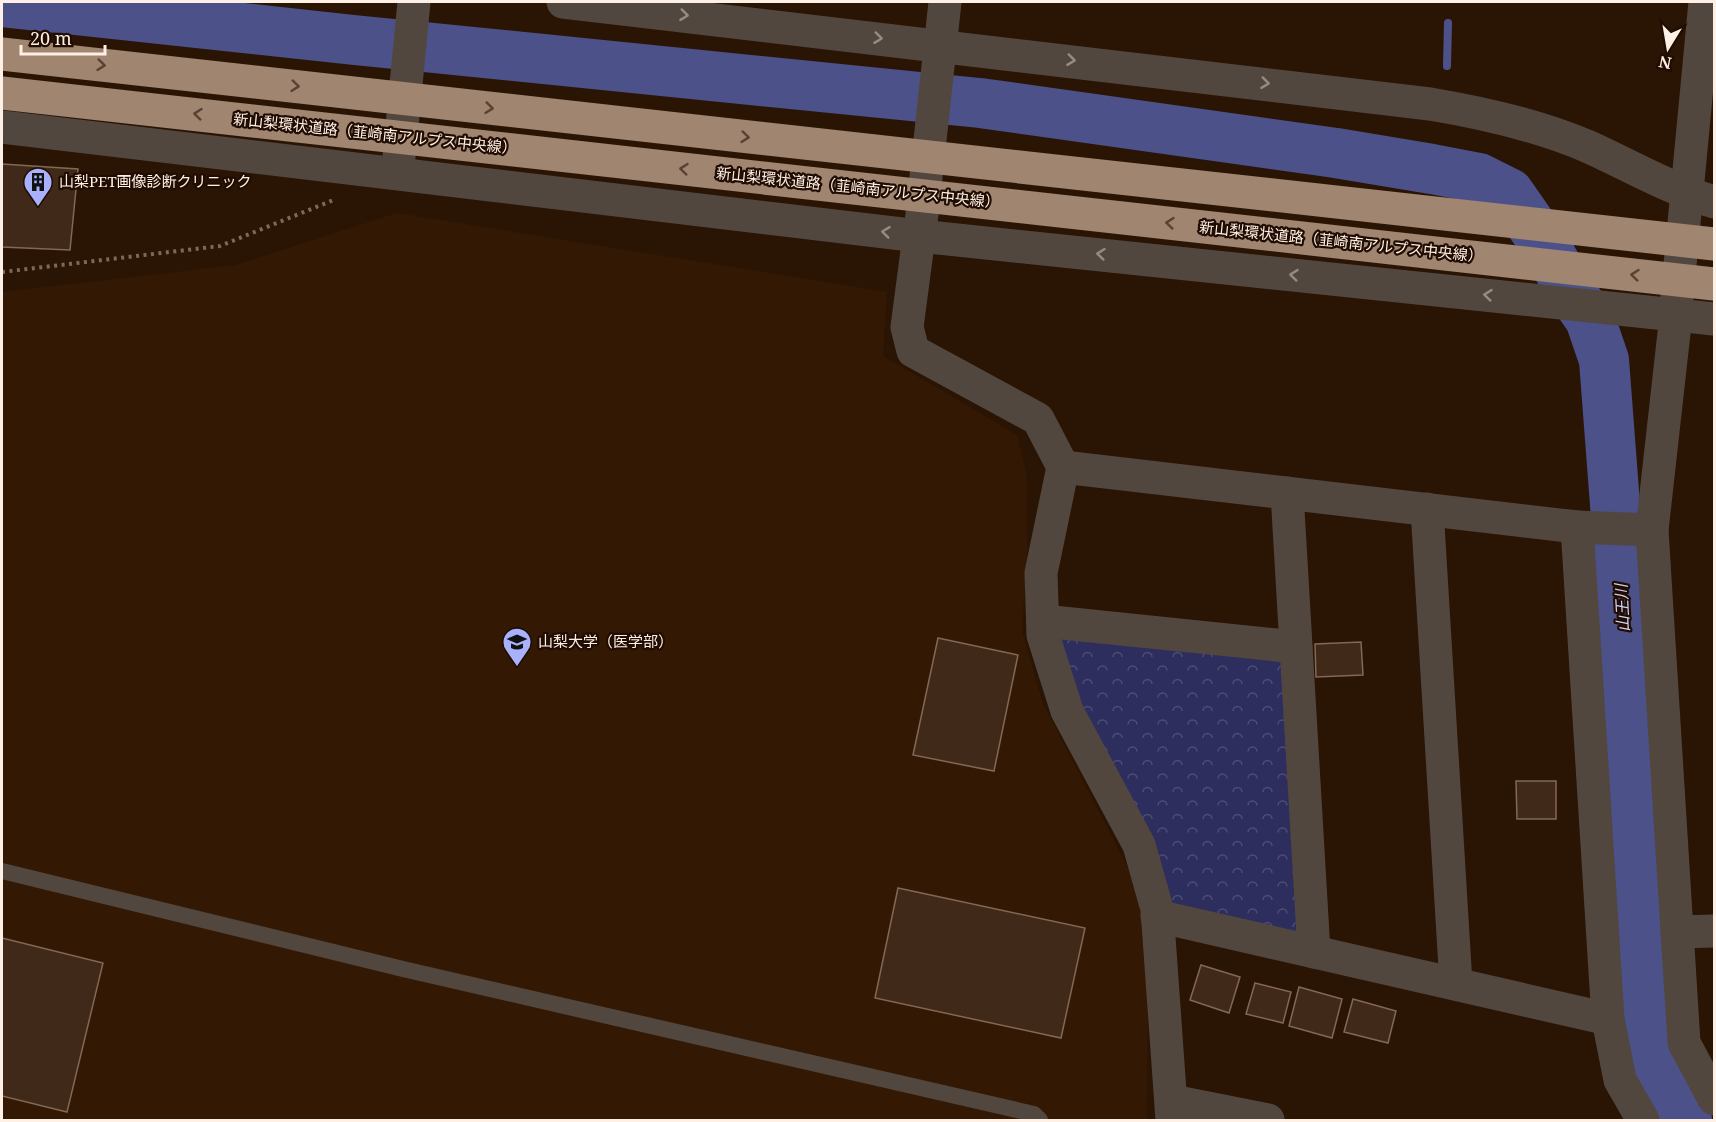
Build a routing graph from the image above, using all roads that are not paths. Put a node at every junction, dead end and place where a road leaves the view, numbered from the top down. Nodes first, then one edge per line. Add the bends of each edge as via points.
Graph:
1 (563, 2) edge
2 (945, 2) edge
3 (413, 16) edge
4 (1708, 18) edge
5 (940, 45) junction
6 (2, 54) edge
7 (2, 93) edge
8 (2, 127) edge
9 (397, 173) junction
10 (1701, 198) edge
11 (919, 236) junction
12 (1714, 244) edge
13 (1714, 284) edge
14 (1676, 315) junction
15 (1714, 319) edge
16 (1063, 467) junction
17 (1287, 493) junction
18 (1427, 509) junction
19 (1576, 526) junction
20 (1652, 530) junction
21 (1043, 621) junction
22 (1296, 647) junction
23 (2, 871) edge
24 (1157, 916) junction
25 (1714, 931) edge
26 (1677, 933) junction
27 (1314, 952) junction
28 (1456, 984) junction
29 (1608, 1019) junction
30 (1714, 1099) edge
31 (1172, 1111) edge
32 (1040, 1120) edge
33 (1268, 1120) edge
34 (1643, 1120) edge

1 -> 5 street
2 - 5 street
3 - 9 street
4 - 10 street
5 -> 10 street via 1374,96 1485,113 1588,147
5 - 11 street
6 -> 12 highway, bridge
13 -> 7 highway, 新山梨環状道路（韮崎南アルプス中央線）, bridge
8 - 9 street
11 -> 9 street
10 - 14 street
14 -> 11 street
11 - 16 street via 907,327 913,351 1038,419
14 - 15 street
14 - 20 street
16 - 17 street
16 - 21 street via 1041,573
17 - 18 street
17 - 22 street
18 - 19 street
18 - 28 street
19 - 20 street
19 - 29 street
20 - 26 street
21 - 22 street
21 - 24 street via 1043,635 1067,711 1139,845
22 - 27 street
23 - 32 lane via 403,969 1034,1114
24 - 27 street
24 - 31 street
25 - 26 street
26 - 30 street via 1684,1043
27 - 28 street
28 - 29 street
29 - 34 street via 1620,1080
31 - 33 street

